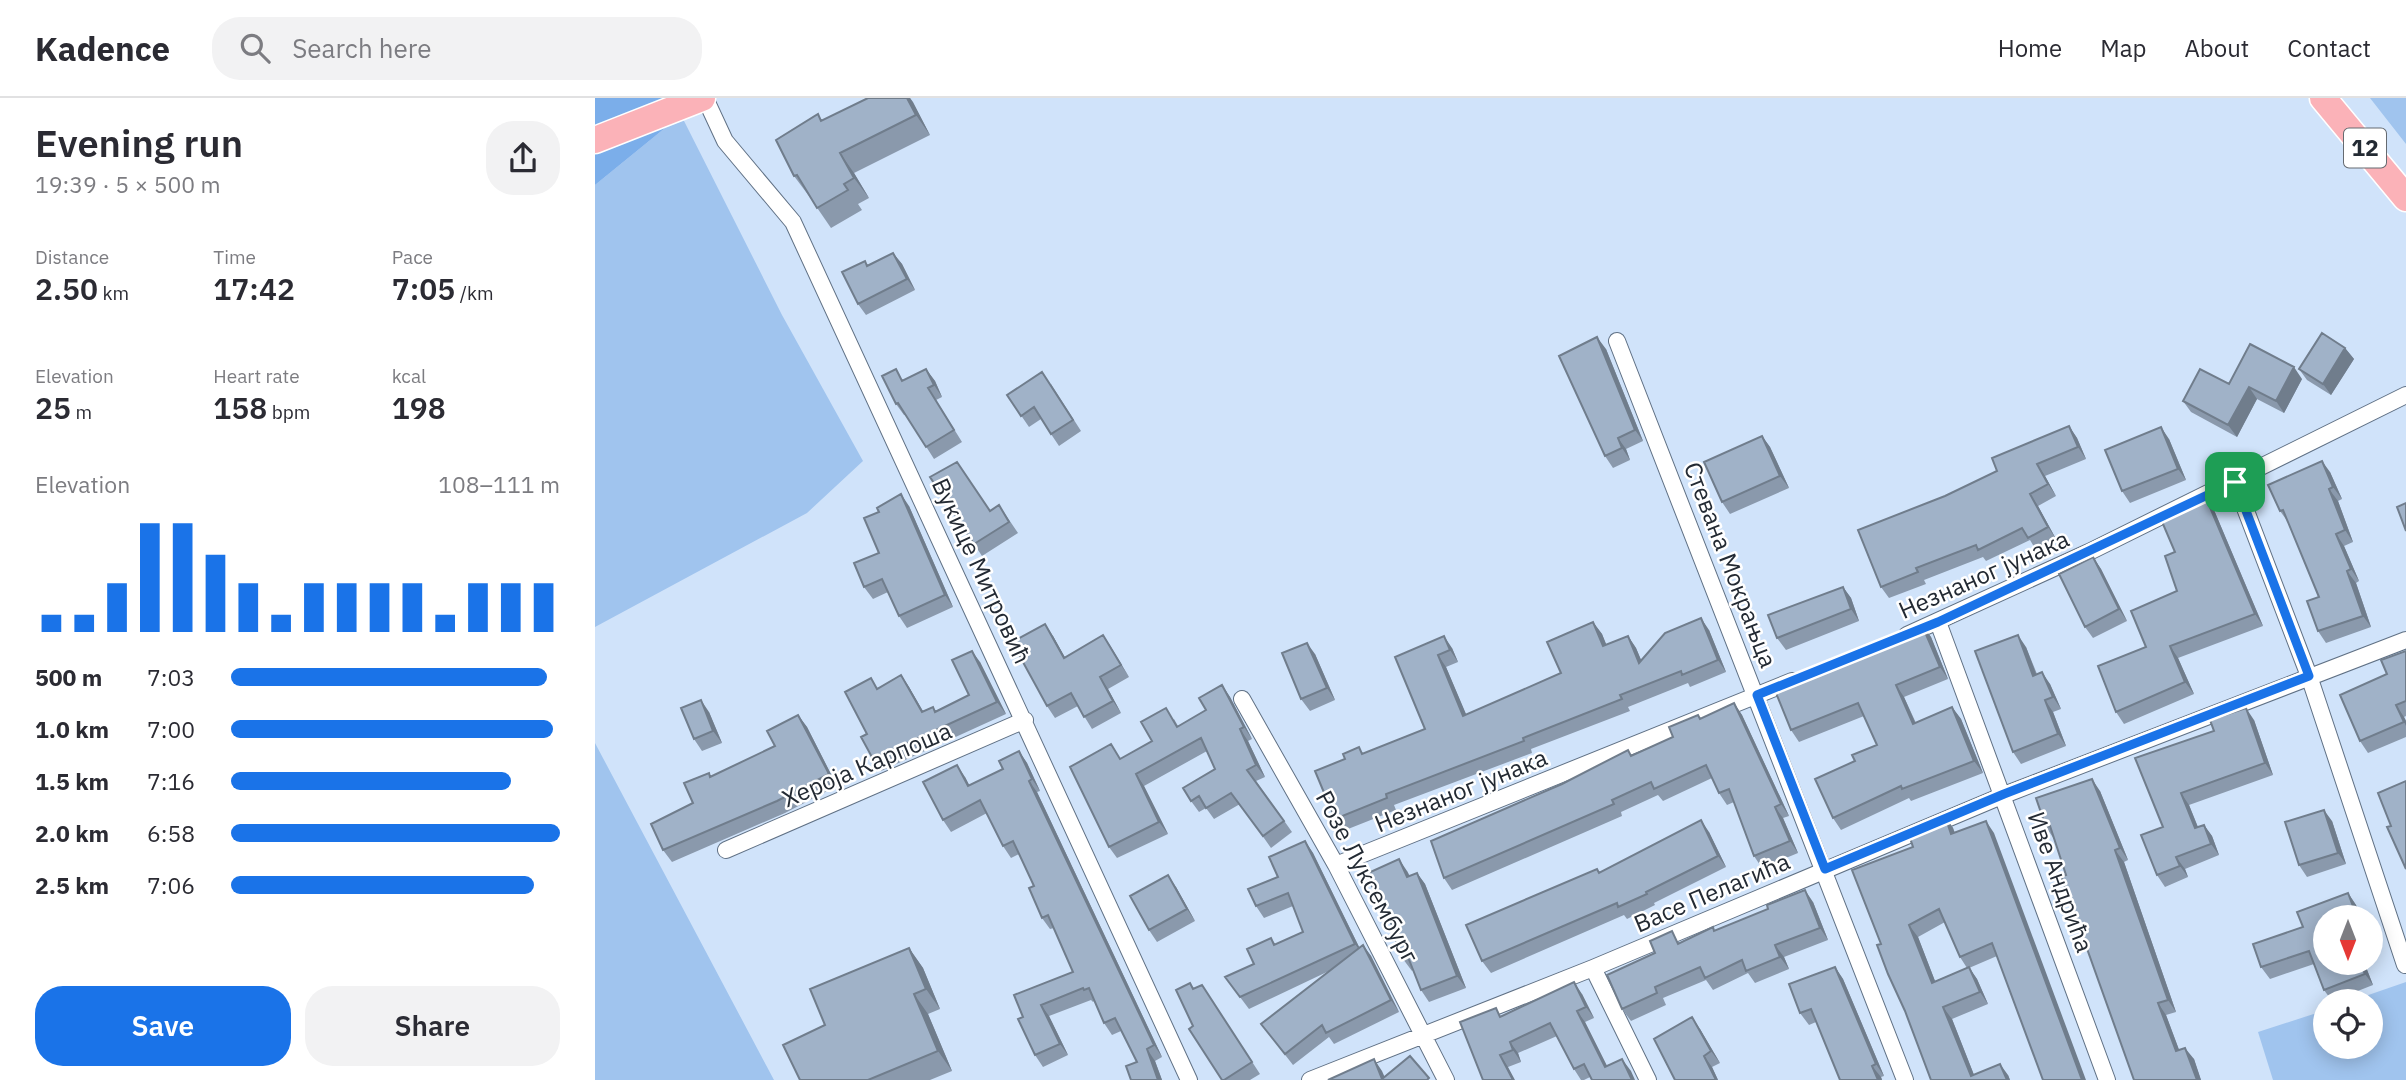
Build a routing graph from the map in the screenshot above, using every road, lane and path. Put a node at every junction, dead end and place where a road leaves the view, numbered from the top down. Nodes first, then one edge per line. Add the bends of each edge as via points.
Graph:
1 (703, 98) edge
2 (2323, 98) edge
3 (595, 140) edge
4 (2406, 198) edge
5 (1618, 341) dead end
6 (2406, 395) edge
7 (2235, 482) junction
8 (1938, 622) junction
9 (2406, 640) edge
10 (1887, 643) edge
11 (1809, 674) edge
12 (2309, 676) junction
13 (1757, 695) junction
14 (1242, 699) dead end
15 (1025, 720) junction
16 (2004, 794) junction
17 (726, 850) dead end
18 (1336, 865) junction
19 (1825, 869) junction
20 (2405, 965) edge
21 (1593, 968) junction
22 (1423, 1035) junction
23 (1189, 1080) edge
24 (1310, 1080) edge
25 (1446, 1080) edge
26 (1648, 1080) edge
27 (1905, 1080) edge
28 (2107, 1080) edge

1 - 3 main road
1 - 15 street, Вукице Митровић via 725,141 793,222
2 - 4 main road, 12
5 - 13 street, Стевана Мокрањца
6 - 7 street, Незнаног јунака
7 - 8 street, Незнаног јунака
7 - 12 street
8 - 10 street, Незнаног јунака
8 - 16 street, Иве Андрића
9 - 12 street, Васе Пелагића
11 - 13 street, Незнаног јунака
12 - 16 street, Васе Пелагића
12 - 20 street
13 - 18 street, Незнаног јунака
13 - 19 street, Стевана Мокрањца
14 - 18 street, Розе Луксембург
15 - 17 street, Хероја Карпоша
15 - 23 street, Вукице Митровић
16 - 19 street, Васе Пелагића
16 - 28 street, Иве Андрића
18 - 22 street, Розе Луксембург
19 - 21 street, Васе Пелагића
19 - 27 street, Стевана Мокрањца
21 - 22 street, Васе Пелагића
21 - 26 street
22 - 24 street, Васе Пелагића
22 - 25 street, Розе Луксембург

